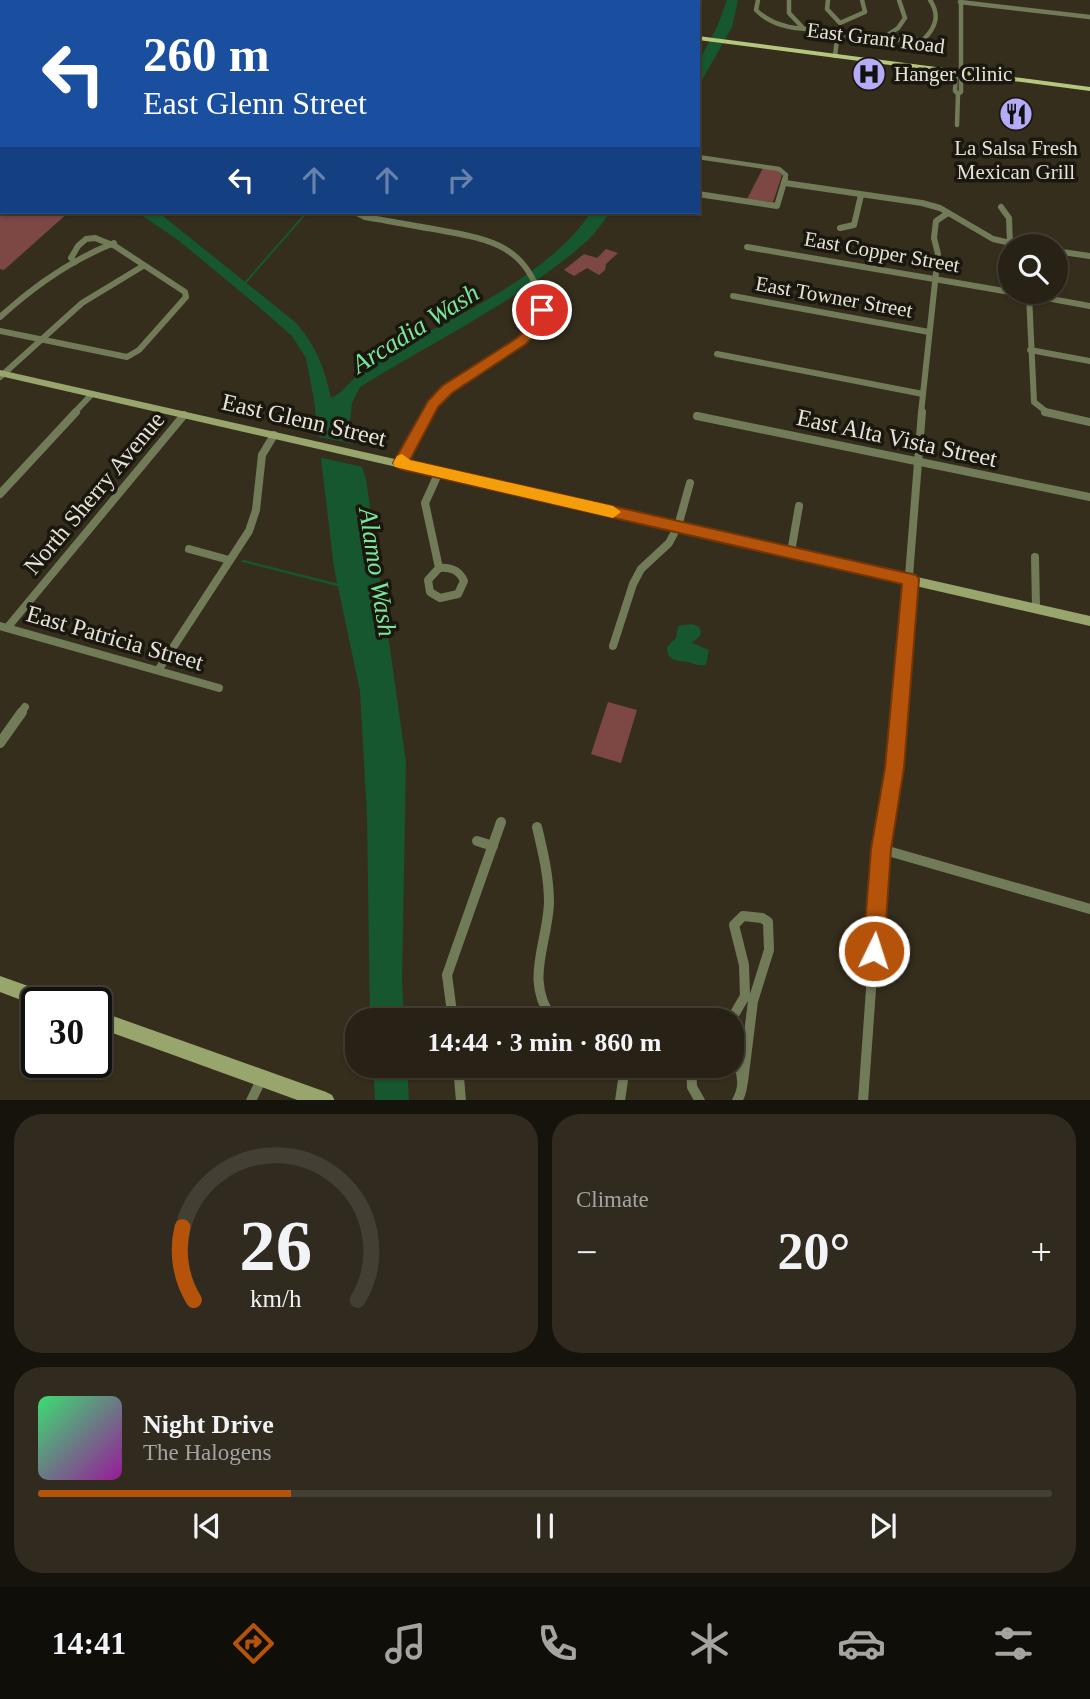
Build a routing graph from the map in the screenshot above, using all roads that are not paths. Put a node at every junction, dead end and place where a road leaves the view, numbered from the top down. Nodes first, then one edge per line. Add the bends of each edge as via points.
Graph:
1 (758, 0) edge
2 (789, 0) edge
3 (828, 0) edge
4 (862, 0) edge
5 (899, 0) edge
6 (930, 0) edge
7 (961, 1) edge
8 (1090, 18) edge
9 (840, 23) junction
10 (803, 28) junction
11 (838, 33) junction
12 (700, 34) edge
13 (711, 37) junction
14 (700, 38) edge
15 (880, 40) junction
16 (836, 53) junction
17 (960, 69) junction
18 (1090, 83) edge
19 (1090, 89) edge
20 (957, 125) dead end
21 (700, 157) edge
22 (785, 183) junction
23 (700, 194) edge
24 (861, 195) junction
25 (1001, 207) dead end
26 (948, 213) junction
27 (359, 214) edge
28 (840, 228) dead end
29 (1010, 234) edge
30 (998, 240) edge
31 (114, 243) junction
32 (747, 247) dead end
33 (1068, 253) edge
34 (1090, 257) edge
35 (75, 262) junction
36 (143, 266) junction
37 (935, 278) junction
38 (998, 289) edge
39 (733, 296) dead end
40 (1068, 302) edge
41 (1029, 304) edge
42 (1090, 306) edge
43 (0, 317) edge
44 (0, 331) edge
45 (929, 332) junction
46 (39, 340) junction
47 (1030, 350) junction
48 (717, 354) dead end
49 (1090, 361) edge
50 (1, 375) edge
51 (92, 394) junction
52 (923, 394) junction
53 (184, 415) junction
54 (697, 416) dead end
55 (1090, 422) edge
56 (274, 435) junction
57 (918, 462) junction
58 (400, 463) junction
59 (439, 472) junction
60 (690, 483) dead end
61 (0, 494) edge
62 (1090, 497) edge
63 (799, 506) dead end
64 (678, 527) junction
65 (189, 549) dead end
66 (791, 552) junction
67 (1035, 557) dead end
68 (229, 560) junction
69 (439, 568) junction
70 (911, 579) junction
71 (1036, 608) junction
72 (1090, 621) edge
73 (4, 627) edge
74 (613, 646) dead end
75 (159, 669) junction
76 (219, 688) dead end
77 (25, 707) dead end
78 (0, 743) edge
79 (501, 822) dead end
80 (537, 827) dead end
81 (477, 841) dead end
82 (493, 845) junction
83 (881, 849) junction
84 (1090, 908) edge
85 (0, 984) edge
86 (21, 992) edge
87 (451, 1008) edge
88 (543, 1008) edge
89 (738, 1008) edge
90 (112, 1024) edge
91 (744, 1074) edge
92 (262, 1078) junction
93 (459, 1078) edge
94 (623, 1078) edge
95 (692, 1078) edge
96 (742, 1078) edge
97 (744, 1078) edge
98 (743, 1082) junction
99 (251, 1100) edge
100 (323, 1100) edge
101 (461, 1100) edge
102 (620, 1100) edge
103 (699, 1100) edge
104 (737, 1100) edge
105 (863, 1100) edge

1 - 10 street via 756,10 762,19
2 - 10 street via 789,13
3 - 9 street via 827,9
4 - 9 street via 864,12
5 - 15 street via 905,18
6 - 15 street via 937,8 936,24 925,39
7 - 8 street
7 - 17 street
9 - 11 street
10 - 11 street
11 - 15 street
11 - 16 street
12 - 13 main road, East Grant Road
13 - 14 main road, East Grant Road
13 - 16 main road, East Grant Road
16 - 17 main road, East Grant Road
17 - 18 main road, East Grant Road
17 - 19 main road, East Grant Road
17 - 20 street via 955,91
21 - 22 street via 779,169 786,175
22 - 23 street via 777,206
22 - 24 street
24 - 26 street via 922,203
24 - 28 street via 854,225
25 - 29 street via 1009,218
26 - 30 street
26 - 37 street via 936,221 933,232 938,254
27 - 58 street via 488,239 527,267 543,306 534,330 522,341 433,404
31 - 35 street
31 - 35 street via 93,237 73,251
31 - 36 street
32 - 37 street, East Copper Street
33 - 34 street
35 - 43 street
36 - 46 street via 82,303
36 - 46 street via 186,297 139,350 115,357
37 - 38 street, East Copper Street
37 - 45 street
39 - 45 street, East Towner Street
40 - 42 street, East Copper Street
41 - 47 street
44 - 46 street
45 - 52 street
46 - 50 street
47 - 49 street
47 - 55 street via 1038,411
48 - 52 street
50 - 51 street, East Glenn Street
51 - 53 street, East Glenn Street
51 - 61 street
52 - 57 street
53 - 56 street, East Glenn Street
53 - 73 street, North Sherry Avenue
54 - 57 street, East Alta Vista Street
56 - 58 street, East Glenn Street
56 - 68 street via 262,455 257,510
57 - 62 street, East Alta Vista Street
57 - 70 street
58 - 59 street, East Glenn Street
59 - 64 street, East Glenn Street
59 - 69 street via 425,503
60 - 64 street
63 - 66 street
64 - 66 street, East Glenn Street
64 - 74 street via 669,543 641,569
65 - 68 street
66 - 70 street, East Glenn Street
67 - 71 street
68 - 75 street
69 - 69 street via 427,578 429,592 440,598 458,594 462,576 452,568
70 - 71 street, East Glenn Street
70 - 83 street via 894,768
71 - 72 street, East Glenn Street
73 - 75 street, East Patricia Street
75 - 76 street, East Patricia Street
77 - 78 street
79 - 82 street
80 - 88 street via 548,911 537,970
81 - 82 street
82 - 87 street via 447,975
83 - 84 street
83 - 105 street
85 - 86 street
89 - 91 street via 745,996 744,965 734,925 743,916 762,918 768,922 772,940 755,990
90 - 92 street
92 - 99 street
92 - 100 street
93 - 101 street
94 - 102 street
95 - 103 street
96 - 98 street
97 - 98 street
98 - 104 street

